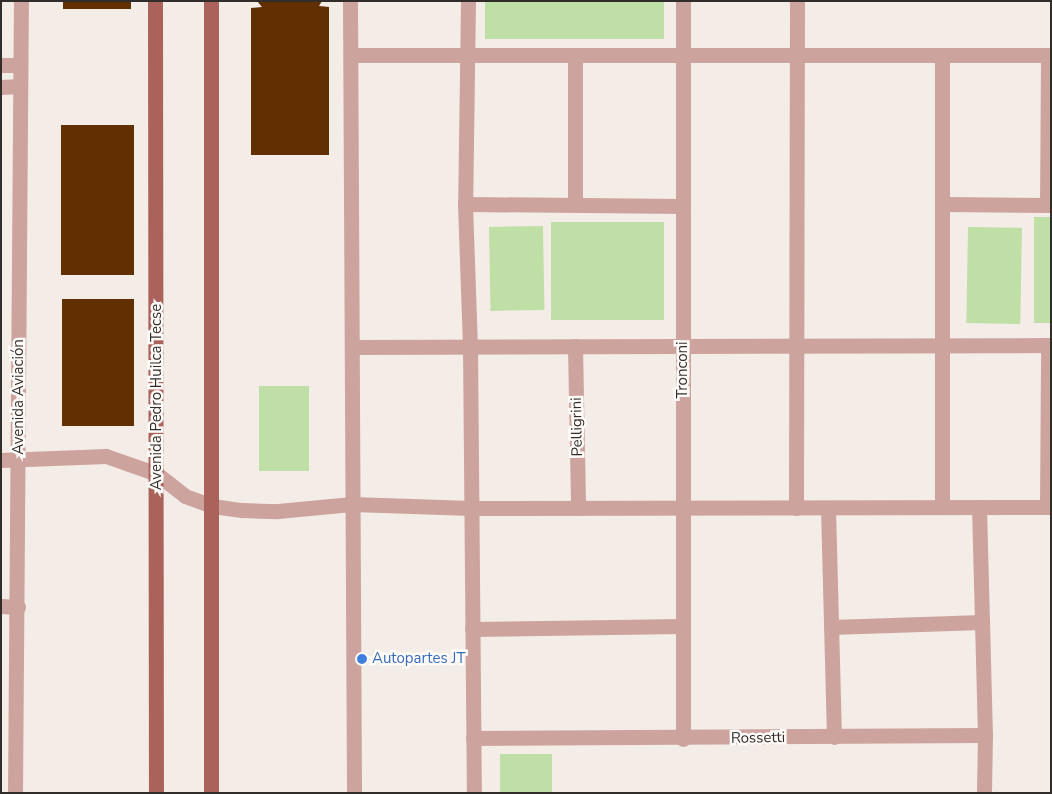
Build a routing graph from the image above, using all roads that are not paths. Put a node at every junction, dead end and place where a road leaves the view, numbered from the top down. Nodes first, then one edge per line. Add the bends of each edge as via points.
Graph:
1 (21, 1) edge
2 (155, 1) edge
3 (212, 1) edge
4 (350, 1) edge
5 (468, 1) edge
6 (683, 1) edge
7 (797, 1) edge
8 (351, 55) junction
9 (468, 55) junction
10 (575, 55) junction
11 (683, 55) junction
12 (797, 55) junction
13 (942, 55) junction
14 (1049, 55) edge
15 (1, 65) edge
16 (20, 65) junction
17 (20, 86) junction
18 (1, 87) edge
19 (576, 203) junction
20 (465, 204) junction
21 (942, 204) junction
22 (1049, 205) edge
23 (683, 206) junction
24 (942, 345) junction
25 (1049, 345) edge
26 (470, 346) junction
27 (575, 346) junction
28 (683, 346) junction
29 (796, 346) junction
30 (353, 347) junction
31 (1, 460) edge
32 (19, 460) junction
33 (157, 474) junction
34 (352, 504) junction
35 (212, 506) junction
36 (942, 507) junction
37 (979, 507) junction
38 (1049, 507) edge
39 (471, 508) junction
40 (578, 508) junction
41 (683, 508) junction
42 (796, 508) junction
43 (828, 508) junction
44 (1, 606) edge
45 (18, 606) junction
46 (982, 622) junction
47 (683, 626) junction
48 (831, 627) junction
49 (472, 629) junction
50 (985, 735) junction
51 (834, 737) junction
52 (473, 738) junction
53 (683, 739) junction
54 (15, 793) edge
55 (156, 793) edge
56 (212, 793) edge
57 (354, 793) edge
58 (474, 793) edge
59 (984, 793) edge

1 - 16 street, Avenida Aviación
2 - 33 main road, Avenida Pedro Huilca Tecse
3 - 35 main road
4 - 8 street
5 - 9 street
6 - 11 street, Tronconi
7 - 12 street
8 - 9 street
8 - 30 street
9 - 10 street
9 - 20 street
10 - 11 street
10 - 19 street
11 - 12 street
11 - 23 street, Tronconi
12 - 13 street
12 - 29 street
13 - 14 street
13 - 21 street
14 - 22 street
15 - 16 street
16 - 17 street, Avenida Aviación
17 - 18 street
17 - 32 street, Avenida Aviación
19 - 20 street
19 - 23 street
20 - 26 street
21 - 22 street
21 - 24 street
23 - 28 street, Tronconi
24 - 25 street
24 - 29 street
24 - 36 street
25 - 38 street
26 - 27 street
26 - 30 street
26 - 39 street
27 - 28 street
27 - 40 street, Pelligrini
28 - 29 street
28 - 41 street, Tronconi
29 - 42 street
30 - 34 street
31 - 32 street
32 - 33 street via 106,456
32 - 45 street, Avenida Aviación
33 - 35 street via 185,496
33 - 55 main road, Avenida Pedro Huilca Tecse
34 - 35 street via 278,511
34 - 39 street
34 - 57 street
35 - 56 main road
36 - 37 street
36 - 43 street
37 - 38 street
37 - 46 street
39 - 40 street
39 - 49 street
40 - 41 street
41 - 42 street
41 - 47 street, Tronconi
42 - 43 street
43 - 48 street
44 - 45 street
45 - 54 street, Avenida Aviación
46 - 48 street
46 - 50 street
47 - 49 street
47 - 53 street, Tronconi
48 - 51 street
49 - 52 street
50 - 51 street, Rossetti
50 - 59 street
51 - 53 street, Rossetti
52 - 53 street, Rossetti
52 - 58 street

